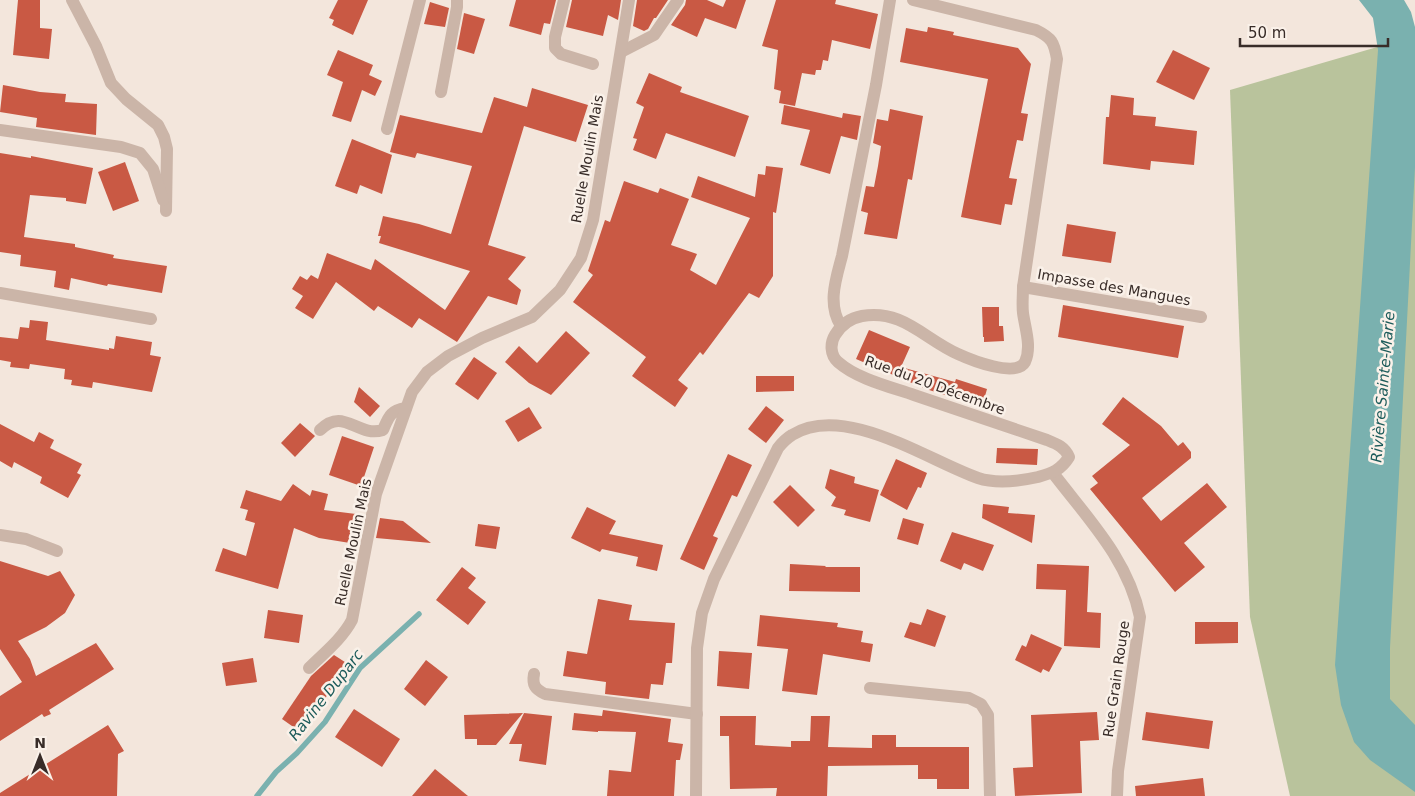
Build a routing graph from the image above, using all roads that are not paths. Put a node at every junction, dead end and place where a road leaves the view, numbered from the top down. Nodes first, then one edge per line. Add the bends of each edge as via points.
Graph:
1 (72, 0) edge
2 (420, 0) edge
3 (456, 0) edge
4 (564, 0) edge
5 (629, 0) edge
6 (678, 0) edge
7 (890, 0) edge
8 (913, 0) edge
9 (621, 52) junction
10 (593, 64) dead end
11 (441, 92) dead end
12 (387, 129) dead end
13 (0, 130) edge
14 (1023, 287) junction
15 (0, 294) edge
16 (1201, 317) dead end
17 (151, 319) dead end
18 (841, 326) junction
19 (406, 408) junction
20 (320, 430) dead end
21 (1053, 473) junction
22 (0, 535) edge
23 (57, 551) dead end
24 (309, 668) dead end
25 (534, 674) dead end
26 (870, 688) dead end
27 (696, 714) junction
28 (696, 796) edge
29 (990, 796) edge
30 (1117, 796) edge

1 - 13 street via 111,83 158,125 164,136 168,149 166,211 153,169 140,153 121,147
2 - 12 street
3 - 11 street
4 - 10 street via 554,37 555,48 561,54
5 - 9 street, Ruelle Moulin Mais
6 - 9 street via 654,35
7 - 18 street via 834,284 835,316
8 - 14 street via 1036,30 1048,36 1054,45 1057,58
9 - 19 street, Ruelle Moulin Mais via 593,220 581,258 560,290 532,317 482,338 437,363 419,381
14 - 16 street, Impasse des Mangues
14 - 18 street via 1027,353 1020,367 1011,369 958,354 890,316 858,317
15 - 17 street
18 - 21 street, Rue du 20 Décembre via 831,346 837,361 868,379 1060,446 1068,457
19 - 20 street via 390,414 383,430 368,431 341,420 328,423
19 - 24 street, Ruelle Moulin Mais via 376,494 352,620 339,639
21 - 27 street via 1024,480 980,479 881,435 831,426 812,426 792,435 778,448 714,579 702,613 696,648
21 - 30 street, Rue Grain Rouge via 1114,552 1136,597 1140,617
22 - 23 street via 26,539
25 - 27 street via 532,683 545,694
26 - 29 street via 969,698 981,704 988,715
27 - 28 street

